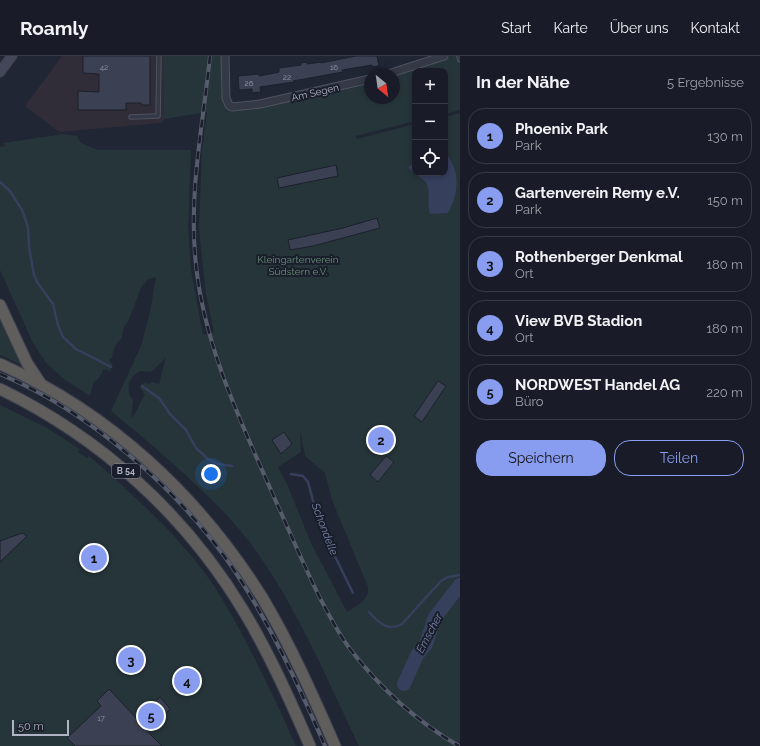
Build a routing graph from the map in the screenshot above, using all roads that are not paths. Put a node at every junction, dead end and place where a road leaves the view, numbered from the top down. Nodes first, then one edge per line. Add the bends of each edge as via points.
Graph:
1 (12, 56) edge
2 (159, 56) edge
3 (225, 56) edge
4 (444, 56) edge
5 (458, 56) edge
6 (460, 60) edge
7 (400, 70) edge
8 (0, 72) edge
9 (364, 80) edge
10 (130, 116) dead end
11 (0, 305) edge
12 (0, 364) edge
13 (43, 386) junction
14 (0, 389) edge
15 (310, 746) edge
16 (335, 746) edge

1 - 8 main road
2 - 10 lane via 158,116
3 - 9 street, Am Segen via 226,98 229,105 237,107
4 - 7 street
5 - 6 lane
11 - 13 highway via 27,362
12 - 13 highway, B 54
13 - 16 highway, B 54 via 127,443 178,489 206,520 240,564 274,619
14 - 15 highway, B 54 via 63,424 107,455 153,496 186,532 221,576 250,623 277,673

